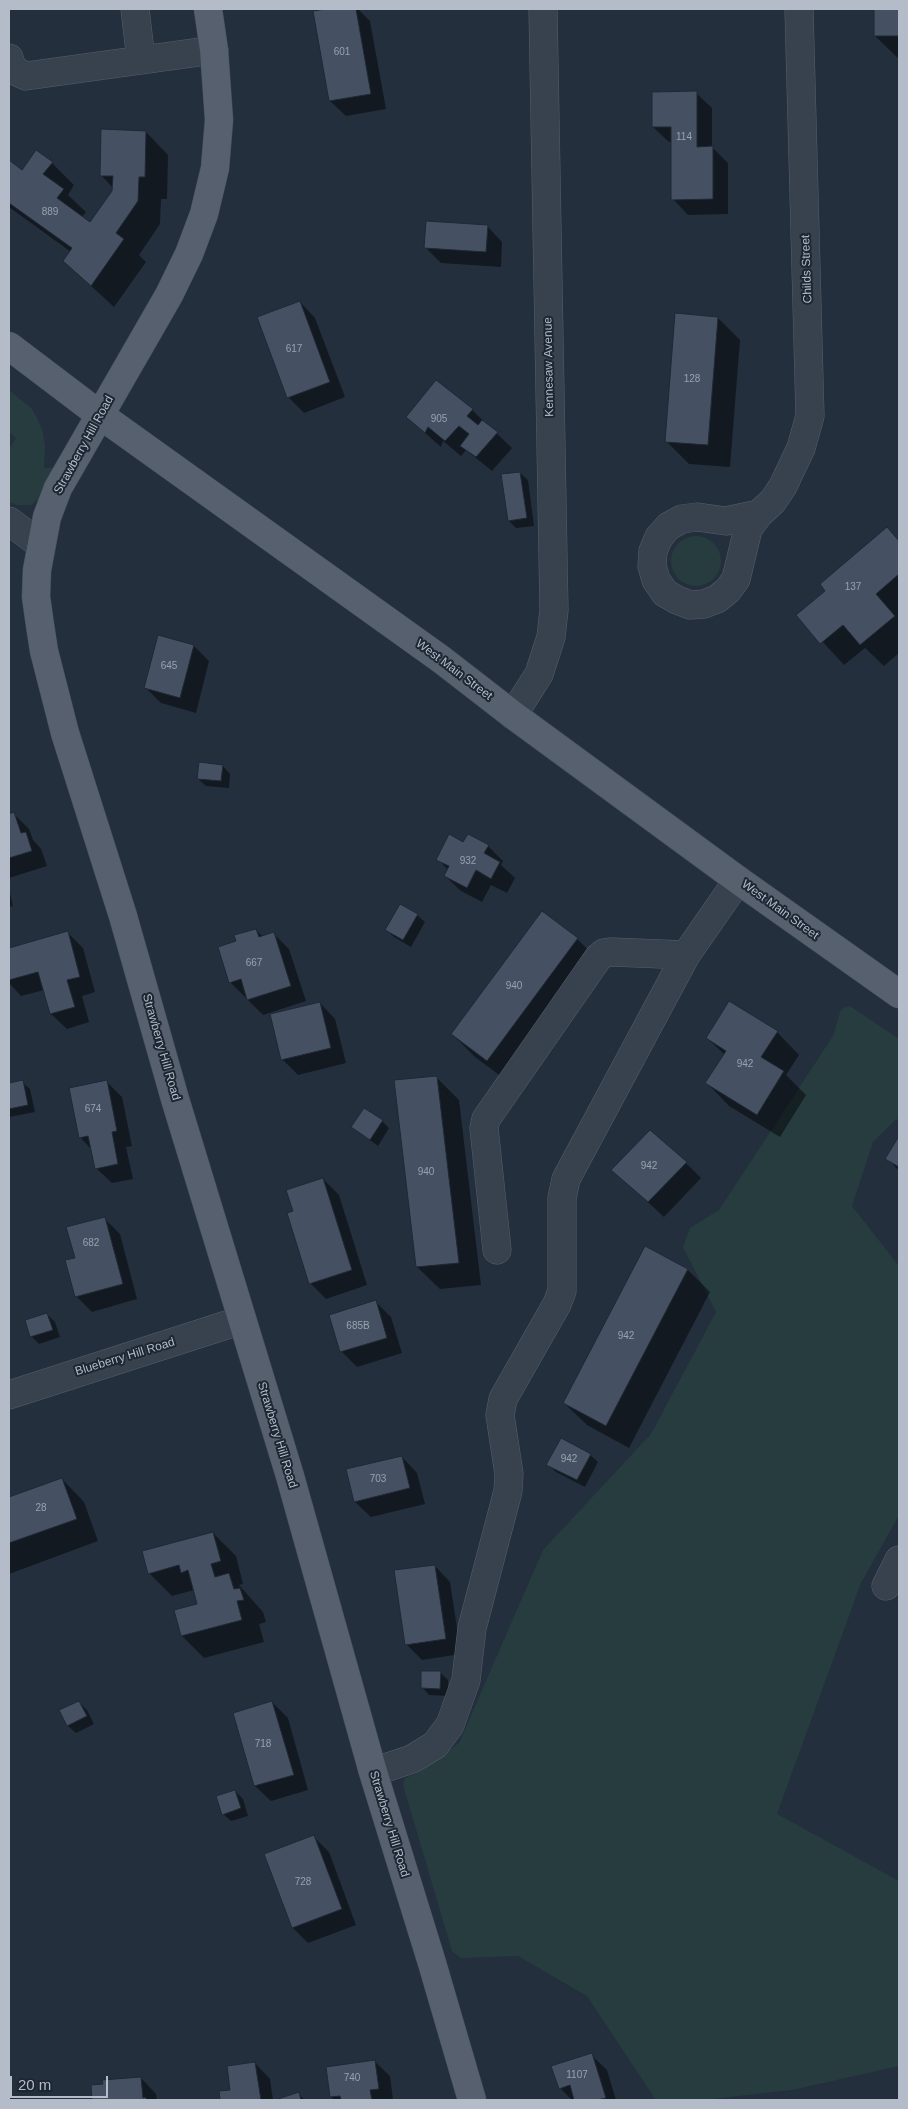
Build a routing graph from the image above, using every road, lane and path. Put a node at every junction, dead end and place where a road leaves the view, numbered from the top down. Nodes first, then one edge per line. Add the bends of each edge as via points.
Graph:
1 (134, 9) edge
2 (208, 9) edge
3 (544, 9) edge
4 (799, 9) edge
5 (214, 50) junction
6 (9, 58) edge
7 (141, 60) junction
8 (9, 346) edge
9 (100, 415) junction
10 (759, 514) dead end
11 (9, 521) edge
12 (41, 545) junction
13 (513, 715) junction
14 (738, 880) junction
15 (686, 955) junction
16 (899, 994) edge
17 (497, 1250) dead end
18 (242, 1320) junction
19 (9, 1395) edge
20 (899, 1560) edge
21 (886, 1586) dead end
22 (373, 1772) junction
23 (472, 2100) edge

1 - 7 street
2 - 5 main road, Strawberry Hill Road
3 - 13 street, Kennesaw Avenue via 554,610 551,637 542,668
4 - 10 street, Childs Street via 810,416 801,448 783,486
5 - 7 street
5 - 9 main road, Strawberry Hill Road via 219,120 215,168 204,214 169,296
6 - 7 street via 13,70 26,76
8 - 9 main road, West Main Street
9 - 12 main road, Strawberry Hill Road via 58,488
9 - 13 main road, West Main Street via 442,660
11 - 12 street
12 - 18 main road, Strawberry Hill Road via 36,597 49,672
13 - 14 main road, West Main Street
14 - 15 street
14 - 16 main road, West Main Street
15 - 17 street via 604,953 486,1119 484,1128
15 - 22 street via 566,1179 562,1198 562,1291 503,1399 500,1415 509,1474 508,1492 472,1628 466,1680 460,1701 450,1726 435,1745 412,1759
18 - 19 street, Blueberry Hill Road
18 - 22 main road, Strawberry Hill Road via 290,1476
20 - 21 street
22 - 23 main road, Strawberry Hill Road

